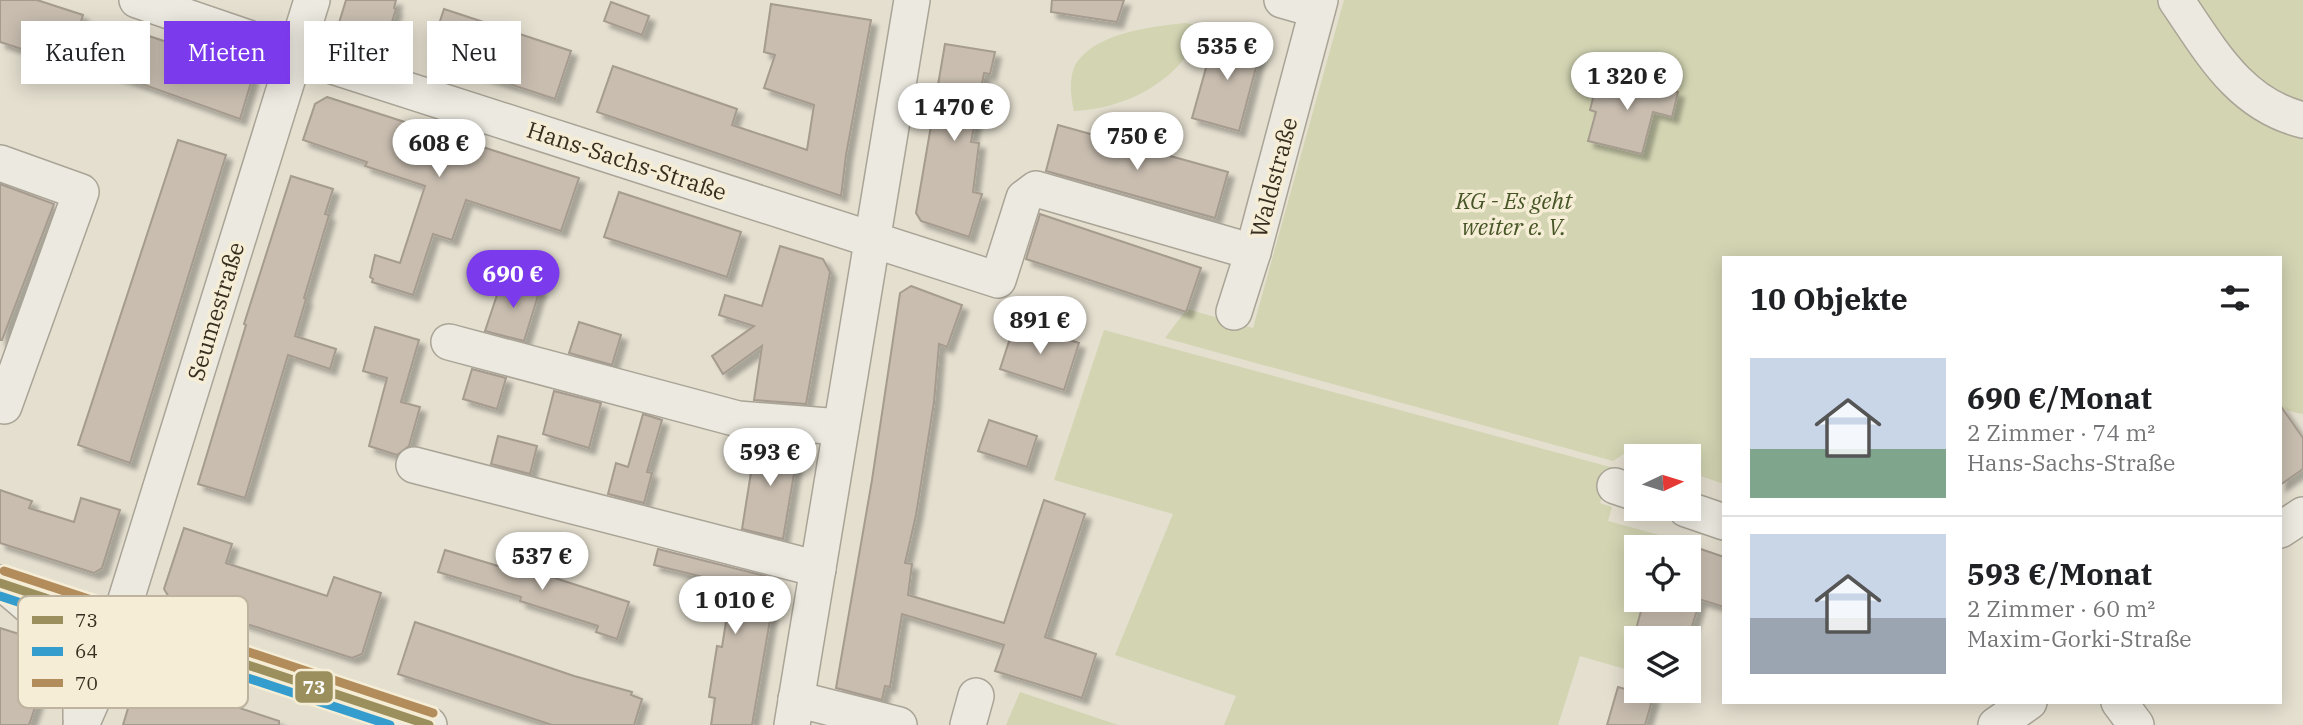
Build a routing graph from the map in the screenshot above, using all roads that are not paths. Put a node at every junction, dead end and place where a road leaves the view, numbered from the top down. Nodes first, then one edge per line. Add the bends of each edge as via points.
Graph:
1 (137, 0) edge
2 (312, 0) edge
3 (912, 0) edge
4 (1282, 0) edge
5 (2176, 0) edge
6 (1318, 5) edge
7 (295, 54) junction
8 (2303, 120) edge
9 (0, 163) edge
10 (871, 239) junction
11 (1253, 252) junction
12 (1234, 312) dead end
13 (449, 342) dead end
14 (0, 405) edge
15 (841, 427) junction
16 (414, 465) dead end
17 (1701, 514) edge
18 (1722, 521) edge
19 (818, 569) junction
20 (1, 583) edge
21 (40, 596) edge
22 (127, 596) edge
23 (18, 598) edge
24 (248, 665) edge
25 (2026, 704) edge
26 (2120, 704) edge
27 (80, 708) edge
28 (88, 708) edge
29 (794, 712) edge
30 (429, 725) edge
31 (899, 725) edge
32 (1996, 725) edge
33 (2136, 725) edge

1 - 7 street, Hans-Sachs-Straße
2 - 7 street, Seumestraße
3 - 10 street
4 - 6 street
5 - 8 street via 2218,62 2247,93 2286,116
6 - 11 street, Waldstraße
7 - 10 street, Hans-Sachs-Straße
7 - 22 street, Seumestraße
9 - 14 street via 80,192 5,406
10 - 11 street, Hans-Sachs-Straße via 998,280 1024,198 1036,188
10 - 15 street
11 - 12 street, Waldstraße
13 - 15 street via 738,419
15 - 19 street
16 - 19 street
17 - 18 street
19 - 29 street
20 - 21 street
20 - 23 street, Seumestraße
24 - 30 street
25 - 32 street
26 - 33 street
27 - 28 street, Seumestraße via 81,725
29 - 31 street

